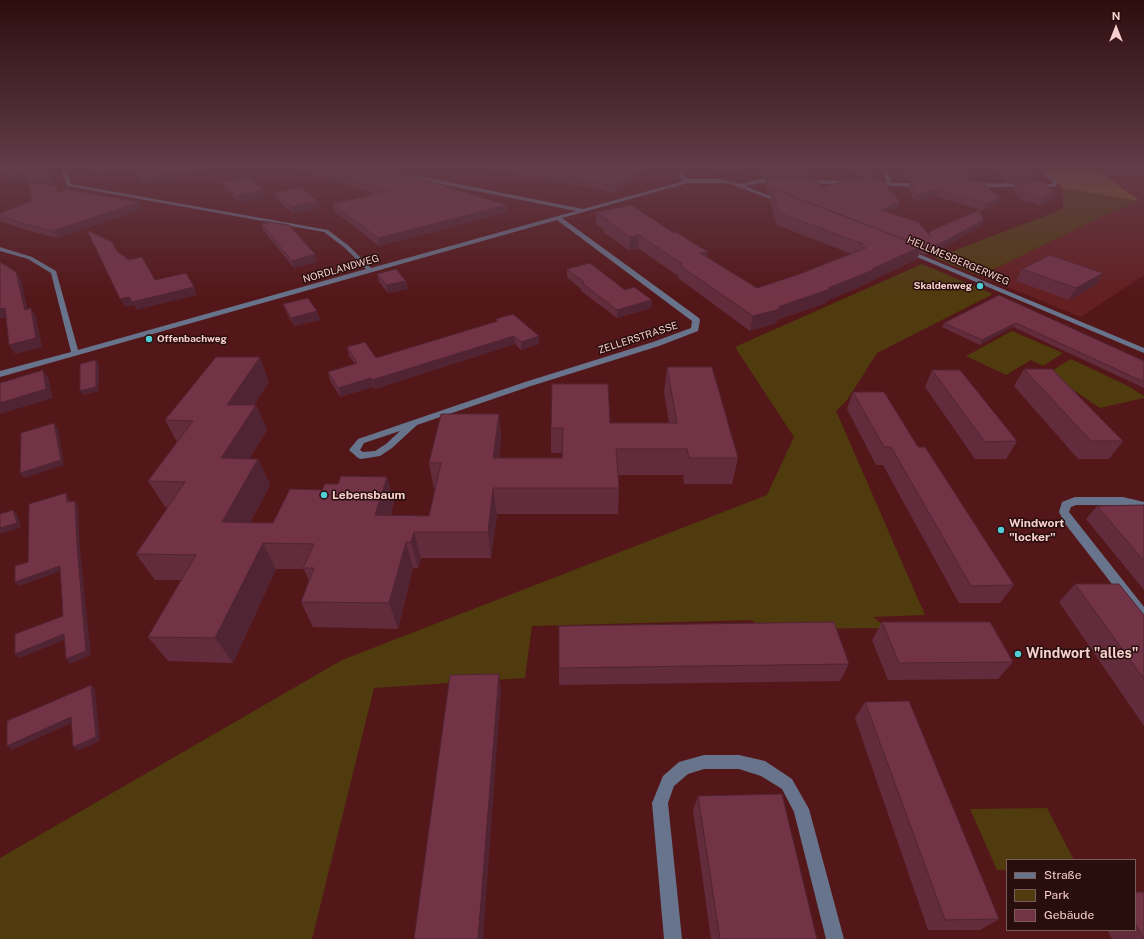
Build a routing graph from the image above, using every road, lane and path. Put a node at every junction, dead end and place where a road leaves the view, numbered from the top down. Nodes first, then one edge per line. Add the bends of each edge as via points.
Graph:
1 (202, 209) edge
2 (572, 209) edge
3 (591, 209) edge
4 (583, 211) junction
5 (558, 218) junction
6 (0, 249) edge
7 (903, 249) edge
8 (371, 271) junction
9 (1144, 351) edge
10 (75, 353) junction
11 (0, 374) edge
12 (414, 423) junction
13 (1144, 506) edge
14 (1144, 616) edge
15 (673, 939) edge
16 (835, 939) edge

1 - 8 street via 326,231 348,247
2 - 4 street
3 - 4 street, NORDLANDWEG
4 - 5 street, NORDLANDWEG
5 - 8 street, NORDLANDWEG
5 - 12 street, ZELLERSTRASSE via 690,315 696,320 695,329
6 - 10 street via 30,258 54,272
7 - 9 street, HELLMESBERGERWEG
8 - 10 street, NORDLANDWEG
10 - 11 street, NORDLANDWEG
12 - 12 street, ZELLERSTRASSE via 361,441 354,450 361,456 377,454
13 - 14 street via 1123,501 1075,501 1066,505 1064,512
15 - 16 street via 660,803 668,781 684,767 704,762 739,762 765,769 787,784 801,808

